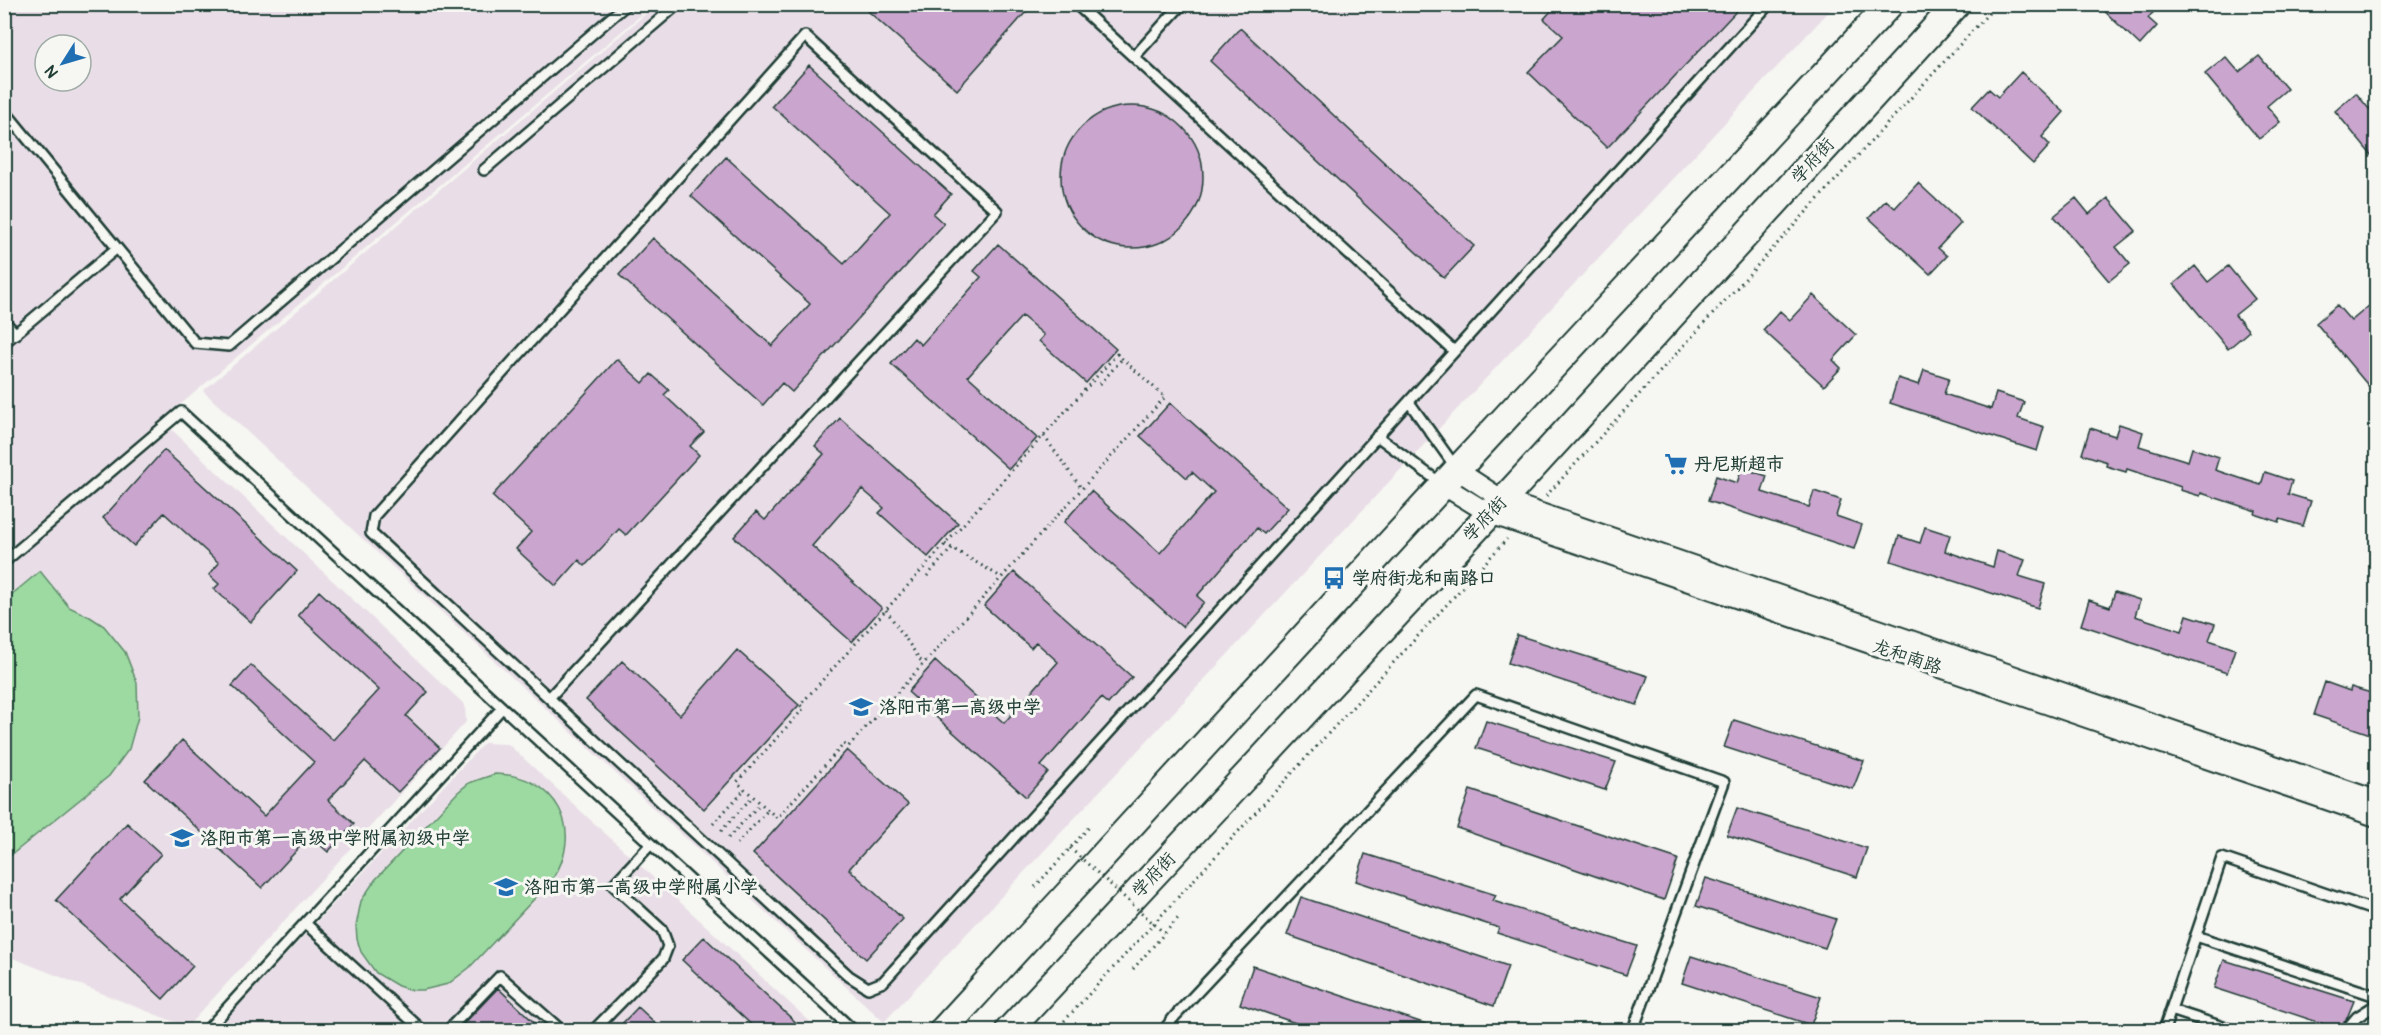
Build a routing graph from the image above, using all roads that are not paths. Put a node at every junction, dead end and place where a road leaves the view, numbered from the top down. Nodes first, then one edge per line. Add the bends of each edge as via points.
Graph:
1 (627, 4) edge
2 (678, 4) edge
3 (1076, 4) edge
4 (1182, 4) edge
5 (1769, 4) edge
6 (1890, 4) edge
7 (1957, 4) edge
8 (1134, 57) junction
9 (4, 110) edge
10 (484, 170) dead end
11 (117, 248) junction
12 (4, 321) edge
13 (15, 334) junction
14 (4, 343) edge
15 (1454, 351) junction
16 (1408, 402) junction
17 (1377, 436) junction
18 (1451, 478) junction
19 (1496, 507) junction
20 (4, 562) edge
21 (549, 698) junction
22 (502, 708) junction
23 (2376, 800) edge
24 (2376, 817) edge
25 (651, 844) junction
26 (2376, 911) edge
27 (305, 923) junction
28 (2196, 936) junction
29 (2376, 996) edge
30 (2376, 1005) edge
31 (2171, 1010) junction
32 (207, 1030) edge
33 (422, 1030) edge
34 (448, 1030) edge
35 (561, 1030) edge
36 (594, 1030) edge
37 (854, 1030) edge
38 (943, 1030) edge
39 (1009, 1030) edge
40 (1164, 1030) edge
41 (1633, 1030) edge
42 (2164, 1030) edge
43 (2232, 1030) edge
44 (2346, 1030) edge

1 - 11 lane via 229,346 195,343
2 - 10 lane
3 - 8 lane
4 - 8 lane
5 - 15 lane
6 - 18 main road
7 - 19 main road, 学府街
8 - 15 lane
9 - 11 lane
11 - 13 lane
12 - 13 lane
13 - 14 lane
15 - 16 lane
16 - 17 lane
16 - 18 lane
17 - 18 lane
17 - 21 lane via 883,982 868,988 849,976
18 - 19 street, 龙和南路
18 - 38 main road
19 - 23 street, 龙和南路
19 - 24 street, 龙和南路
19 - 39 main road, 学府街
20 - 22 lane via 181,412
21 - 21 lane via 371,533 374,516 806,36 997,211
22 - 25 lane
22 - 27 lane
25 - 36 lane via 613,885 662,930 669,946 663,959
25 - 37 lane
26 - 28 lane via 2222,858
27 - 32 lane
27 - 33 lane
28 - 29 lane
28 - 31 lane
30 - 44 lane
31 - 42 lane
31 - 43 lane
34 - 35 lane via 500,976
40 - 41 lane via 1476,695 1724,782

